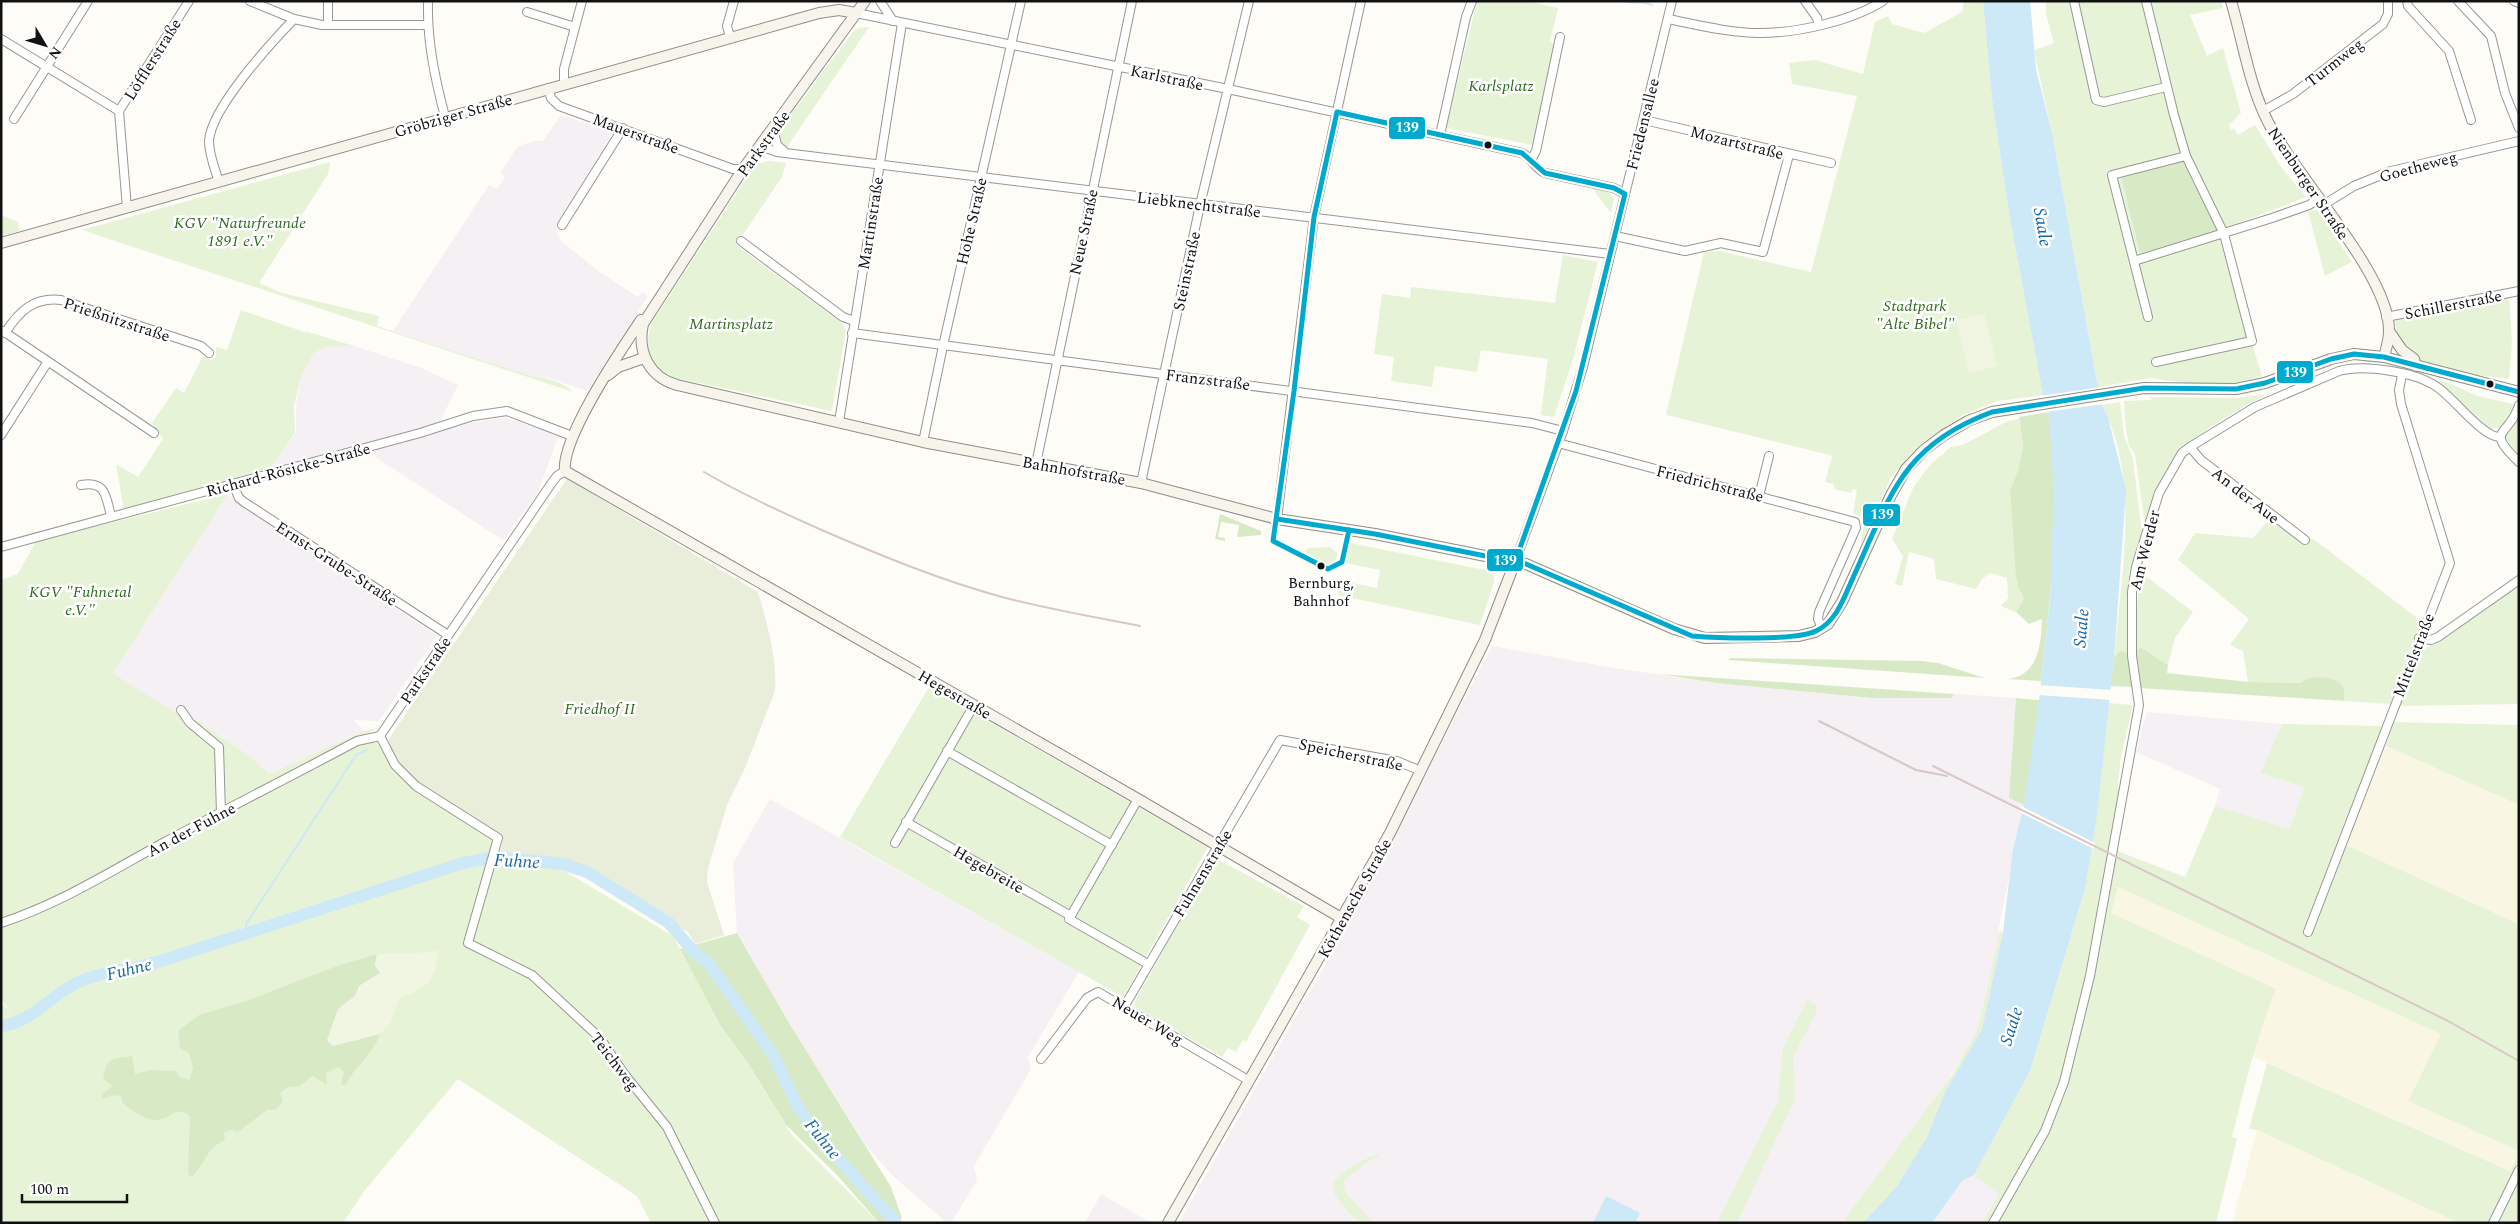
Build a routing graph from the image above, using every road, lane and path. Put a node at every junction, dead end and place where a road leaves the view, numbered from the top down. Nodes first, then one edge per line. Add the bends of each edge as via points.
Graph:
1 (88, 1) edge
2 (189, 1) edge
3 (250, 1) edge
4 (328, 1) edge
5 (428, 1) edge
6 (582, 1) edge
7 (734, 1) edge
8 (866, 1) edge
9 (880, 1) edge
10 (1021, 1) edge
11 (1132, 1) edge
12 (1249, 1) edge
13 (1361, 1) edge
14 (1472, 1) edge
15 (1672, 1) edge
16 (1805, 1) edge
17 (1883, 1) edge
18 (2074, 1) edge
19 (2146, 1) edge
20 (2231, 1) edge
21 (2388, 1) edge
22 (2407, 1) edge
23 (2458, 1) edge
24 (2514, 1) edge
25 (2519, 3) edge
26 (526, 12) dead end
27 (856, 13) junction
28 (294, 19) junction
29 (1668, 19) junction
30 (893, 20) junction
31 (902, 23) junction
32 (328, 25) junction
33 (428, 25) junction
34 (1819, 25) junction
35 (575, 27) junction
36 (730, 37) junction
37 (1560, 37) dead end
38 (1, 39) edge
39 (1011, 44) junction
40 (46, 67) junction
41 (1118, 67) junction
42 (564, 84) junction
43 (2166, 87) junction
44 (548, 88) junction
45 (1228, 89) junction
46 (120, 111) junction
47 (2263, 111) junction
48 (1337, 112) junction
49 (445, 117) junction
50 (14, 119) dead end
51 (1644, 120) junction
52 (2471, 120) dead end
53 (623, 128) junction
54 (773, 128) junction
55 (2519, 128) edge
56 (1440, 135) junction
57 (2519, 141) edge
58 (760, 146) junction
59 (787, 153) junction
60 (1789, 155) junction
61 (2186, 156) junction
62 (1531, 160) junction
63 (1831, 163) dead end
64 (880, 164) junction
65 (738, 169) junction
66 (980, 177) junction
67 (218, 182) junction
68 (1092, 190) junction
69 (1625, 194) junction
70 (2320, 202) junction
71 (1200, 205) junction
72 (127, 208) junction
73 (1314, 217) junction
74 (562, 225) dead end
75 (2224, 234) junction
76 (1615, 236) junction
77 (741, 241) dead end
78 (1, 244) edge
79 (1610, 254) junction
80 (2134, 261) junction
81 (674, 277) junction
82 (2519, 291) edge
83 (2148, 317) dead end
84 (2386, 317) junction
85 (854, 321) junction
86 (3, 331) edge
87 (2389, 331) junction
88 (852, 333) junction
89 (943, 346) junction
90 (209, 353) dead end
91 (644, 358) junction
92 (2384, 358) junction
93 (1057, 360) junction
94 (2156, 362) dead end
95 (47, 363) junction
96 (2416, 366) junction
97 (1164, 374) junction
98 (2402, 375) junction
99 (606, 378) junction
100 (1294, 390) junction
101 (2519, 392) edge
102 (2519, 405) edge
103 (838, 422) junction
104 (1563, 430) junction
105 (154, 433) dead end
106 (1, 435) edge
107 (572, 436) junction
108 (2500, 437) junction
109 (923, 442) junction
110 (1558, 443) junction
111 (2190, 447) junction
112 (1769, 456) dead end
113 (2519, 462) edge
114 (1036, 464) junction
115 (566, 471) junction
116 (1141, 483) junction
117 (233, 484) junction
118 (81, 485) dead end
119 (1759, 496) junction
120 (111, 516) junction
121 (1277, 518) junction
122 (2305, 540) dead end
123 (1, 547) edge
124 (1515, 562) junction
125 (2519, 580) edge
126 (1822, 628) junction
127 (448, 635) junction
128 (2419, 638) junction
129 (974, 704) junction
130 (181, 710) dead end
131 (380, 736) junction
132 (1280, 740) joint
133 (947, 751) junction
134 (1421, 770) junction
135 (1138, 799) junction
136 (221, 813) junction
137 (906, 822) junction
138 (895, 843) dead end
139 (1217, 844) junction
140 (1112, 845) junction
141 (1071, 916) junction
142 (1343, 919) junction
143 (1, 922) edge
144 (2308, 932) dead end
145 (1148, 964) junction
146 (1124, 1007) junction
147 (1041, 1059) dead end
148 (1248, 1080) junction
149 (2519, 1170) edge
150 (715, 1223) edge
151 (1168, 1223) edge
152 (1993, 1223) edge
153 (2493, 1223) edge

1 - 40 street
2 - 46 street, Löfflerstraße
3 - 28 street
4 - 32 street
5 - 33 street
6 - 35 street
7 - 36 street via 728,26
8 - 27 main road, Parkstraße
9 - 30 street
10 - 39 street, Hohe Straße
11 - 41 street, Neue Straße
12 - 45 street, Steinstraße
13 - 48 street
14 - 56 street
15 - 29 street, Friedensallee
16 - 34 street via 1818,18
17 - 34 street via 1854,16
18 - 43 street via 2096,100 2104,102
19 - 43 street
20 - 47 main road, Nienburger Straße
21 - 47 street, Turmweg via 2388,14 2383,24 2293,94
22 - 52 street via 2449,51
23 - 55 street via 2491,36 2505,93
24 - 25 street
26 - 35 street
27 - 30 street, Karlstraße
27 - 36 main road, Gröbziger Straße via 828,11
27 - 54 main road, Parkstraße
28 - 32 street
28 - 67 street via 229,97 214,122 210,150
29 - 34 street via 1752,33
29 - 51 street, Friedensallee
30 - 31 street, Karlstraße
31 - 39 street, Karlstraße
31 - 64 street, Martinstraße
32 - 33 street
33 - 49 street via 430,57
35 - 42 street via 564,69
36 - 42 main road, Gröbziger Straße
37 - 62 street via 1536,151
38 - 40 street
39 - 41 street, Karlstraße
39 - 66 street, Hohe Straße
40 - 46 street
40 - 50 street
41 - 45 street, Karlstraße
41 - 68 street, Neue Straße
42 - 44 main road, Gröbziger Straße
43 - 61 street
44 - 49 main road, Gröbziger Straße
44 - 53 street, Mauerstraße via 551,98 559,106
45 - 48 street, Karlstraße
45 - 71 street, Steinstraße
46 - 72 street, Löfflerstraße
47 - 70 main road, Nienburger Straße via 2288,158
48 - 56 street, Karlstraße
48 - 73 street
49 - 67 main road, Gröbziger Straße
51 - 60 street, Mozartstraße
51 - 69 street, Friedensallee
53 - 65 street, Mauerstraße
53 - 74 street
54 - 58 main road, Parkstraße
54 - 59 street via 777,145
56 - 62 street via 1522,153
57 - 70 street, Goetheweg via 2391,171
58 - 59 street, Liebknechtstraße via 768,151
58 - 65 main road, Parkstraße
59 - 64 street, Liebknechtstraße
60 - 63 street, Mozartstraße
60 - 76 street via 1763,252 1721,243 1685,252
61 - 75 street
61 - 80 street via 2112,175
62 - 69 street via 1537,169 1545,173 1614,188
64 - 66 street, Liebknechtstraße
64 - 85 street, Martinstraße
65 - 81 main road, Parkstraße via 736,181
66 - 68 street, Liebknechtstraße
66 - 89 street, Hohe Straße
67 - 72 main road, Gröbziger Straße
68 - 71 street, Liebknechtstraße
68 - 93 street, Neue Straße
69 - 76 street, Friedensallee
70 - 75 street, Goetheweg
70 - 84 main road, Nienburger Straße via 2369,274
71 - 73 street, Liebknechtstraße
71 - 97 street, Steinstraße
72 - 78 main road, Gröbziger Straße
73 - 79 street, Liebknechtstraße
73 - 100 street
75 - 80 street, Goetheweg
75 - 94 street via 2252,341
76 - 79 street, Friedensallee
77 - 85 street via 843,318
79 - 104 street, Friedensallee via 1583,367
80 - 83 street
81 - 91 main road, Parkstraße via 643,324 641,343
81 - 99 main road, Parkstraße via 669,276
82 - 84 street, Schillerstraße
84 - 87 main road, Nienburger Straße
85 - 88 street, Martinstraße
86 - 90 street, Prießnitzstraße via 28,306 55,299 201,346
86 - 95 street
87 - 92 main road, Nienburger Straße
87 - 96 main road, Nienburger Straße
88 - 89 street, Franzstraße
88 - 103 street, Martinstraße
89 - 93 street, Franzstraße
89 - 109 street, Hohe Straße
91 - 99 main road, Parkstraße via 618,367
91 - 103 main road, Bahnhofstraße via 657,375 673,384
92 - 96 main road
92 - 126 main road via 2363,354 2340,356 2265,383 2236,389 2153,388 2128,391 2017,407 1963,423 1933,442 1914,460 1891,495 1837,612
93 - 97 street, Franzstraße
93 - 114 street, Neue Straße
95 - 105 street
95 - 106 street
96 - 101 main road
97 - 100 street, Franzstraße
97 - 116 street, Steinstraße
98 - 108 street, Am Werder via 2432,383 2489,434
98 - 111 street, Am Werder via 2370,369 2339,371 2255,407
98 - 128 street, Mittelstraße via 2401,404 2450,563
99 - 107 main road, Parkstraße
100 - 104 street, Franzstraße
100 - 121 street
102 - 108 street
103 - 109 main road, Bahnhofstraße
104 - 110 street, Friedensallee
107 - 115 main road, Parkstraße via 566,455
107 - 117 street, Richard-Rösicke-Straße via 512,412 488,412
108 - 113 street via 2503,447
109 - 114 main road, Bahnhofstraße
110 - 119 street, Friedrichstraße
110 - 124 street, Friedensallee
111 - 122 street, An der Aue via 2201,460
111 - 152 street, Am Werder via 2182,453 2160,493 2136,566 2132,592 2132,656 2139,705 2101,922 2064,1082 2045,1131
112 - 119 street
114 - 116 main road, Bahnhofstraße
115 - 127 street, Parkstraße via 551,484
115 - 129 main road, Hegestraße
116 - 121 main road, Bahnhofstraße
117 - 120 street, Richard-Rösicke-Straße
117 - 127 street, Ernst-Grube-Straße via 244,502
118 - 120 street via 100,486 105,492
119 - 126 street, Friedrichstraße via 1852,520 1856,528 1819,612
120 - 123 street, Richard-Rösicke-Straße
121 - 124 main road, Bahnhofstraße
124 - 126 main road, Bahnhofstraße via 1544,571 1692,636 1800,636
124 - 134 main road, Köthensche Straße via 1485,640
125 - 128 street via 2438,637 2431,640
127 - 131 street, Parkstraße
128 - 144 street, Mittelstraße
129 - 133 street
129 - 135 main road, Hegestraße
130 - 136 street via 219,748
131 - 136 street, An der Fuhne via 357,742
131 - 150 street, Teichweg via 395,765 416,786 498,838 468,943 532,975 600,1038 666,1127
132 - 134 street, Speicherstraße via 1397,761
132 - 139 street, Fuhnenstraße
133 - 137 street
133 - 140 street
134 - 142 main road, Köthensche Straße
135 - 139 main road, Hegestraße
135 - 140 street
136 - 143 street, An der Fuhne via 68,897
137 - 138 street
137 - 141 street, Hegebreite
139 - 142 main road, Hegestraße
139 - 145 street, Fuhnenstraße
140 - 141 street
141 - 145 street, Hegebreite via 1069,919
142 - 148 main road, Köthensche Straße
145 - 146 street, Fuhnenstraße
146 - 147 street, Neuer Weg via 1103,994 1094,993
146 - 148 street, Neuer Weg
148 - 151 main road, Köthensche Straße
149 - 153 street

